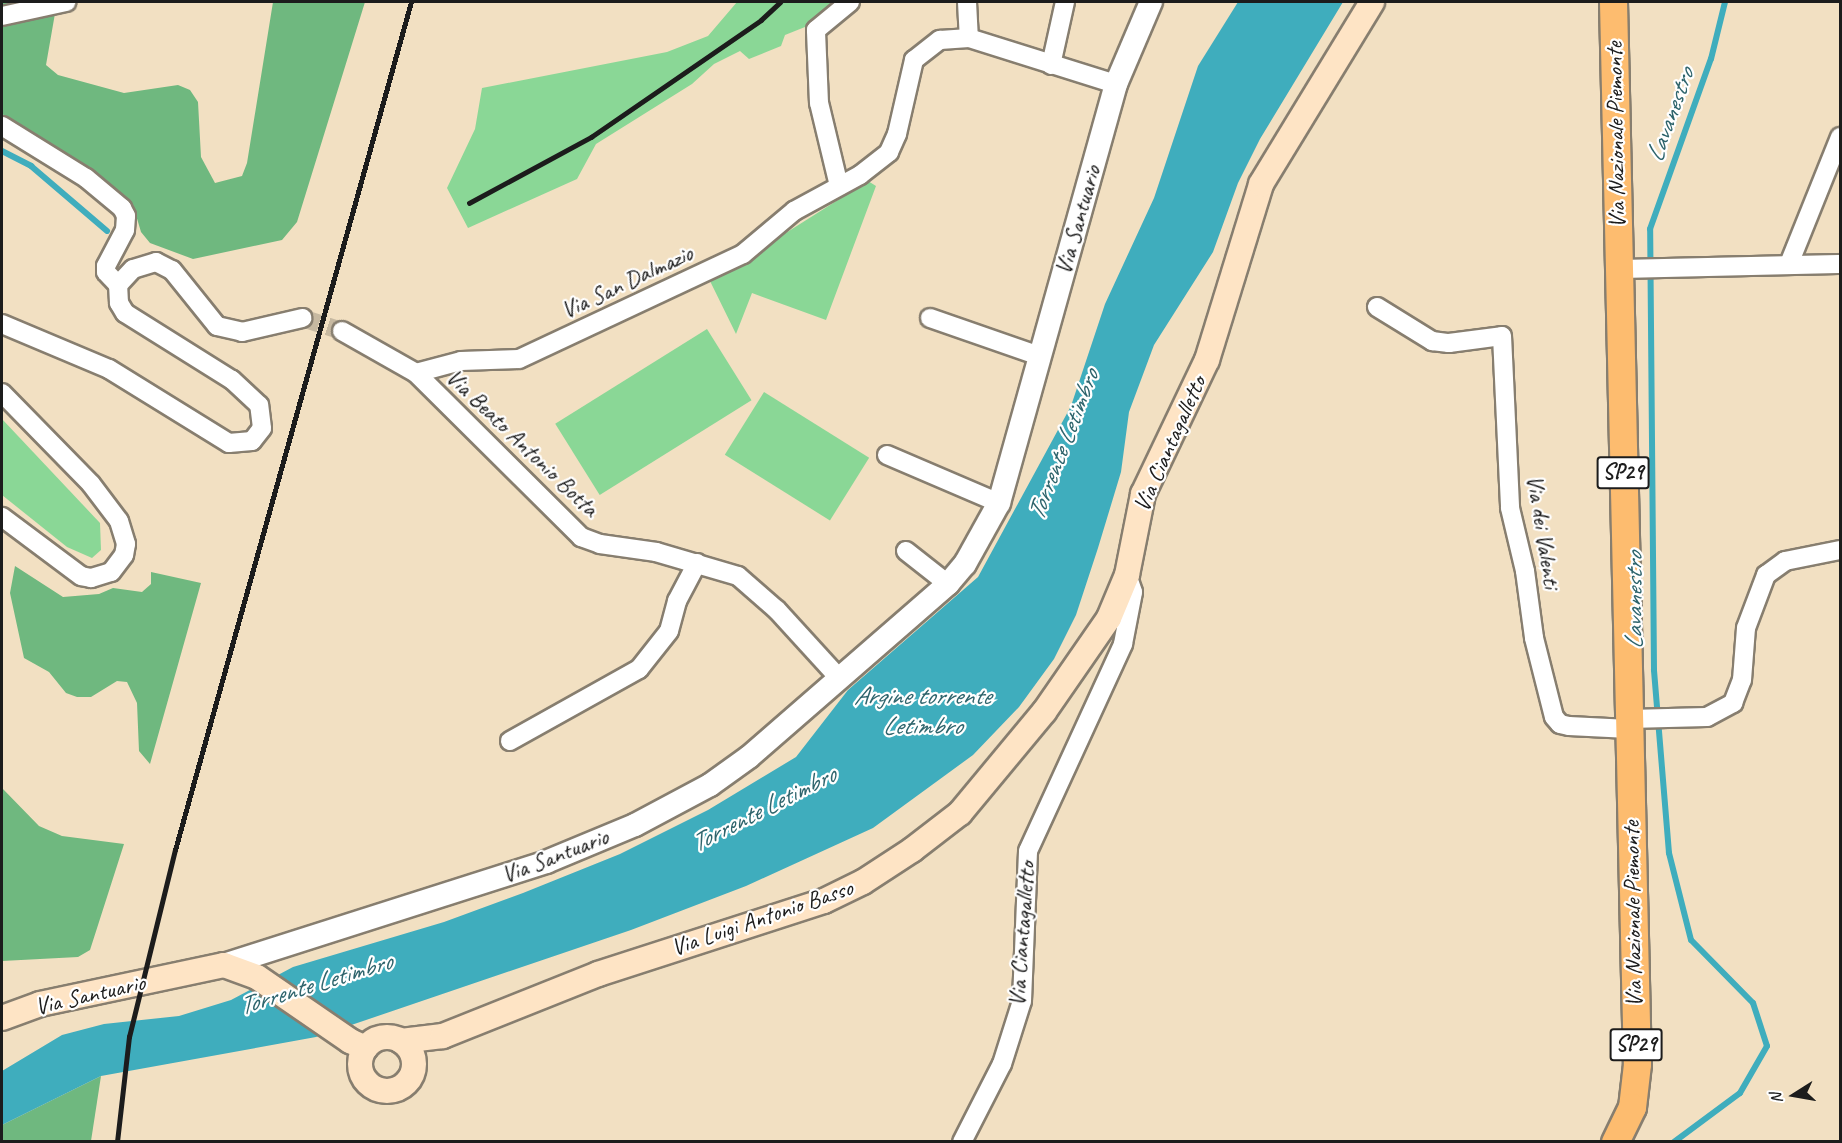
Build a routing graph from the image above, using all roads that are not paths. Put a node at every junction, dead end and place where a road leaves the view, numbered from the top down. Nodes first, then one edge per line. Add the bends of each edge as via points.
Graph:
1 (66, 2) edge
2 (850, 2) edge
3 (967, 2) edge
4 (1065, 2) edge
5 (1151, 2) edge
6 (1372, 2) edge
7 (1613, 2) edge
8 (2, 16) edge
9 (969, 38) junction
10 (1051, 65) junction
11 (1116, 84) junction
12 (2, 126) edge
13 (1840, 137) edge
14 (838, 186) junction
15 (1789, 264) junction
16 (1840, 264) edge
17 (1625, 269) junction
18 (118, 285) junction
19 (1377, 307) dead end
20 (302, 318) tunnel mouth
21 (930, 318) dead end
22 (2, 324) edge
23 (342, 331) tunnel mouth
24 (1040, 356) junction
25 (417, 373) junction
26 (2, 393) edge
27 (887, 455) dead end
28 (999, 503) junction
29 (2, 517) edge
30 (1840, 550) edge
31 (906, 551) dead end
32 (697, 563) junction
33 (1127, 575) junction
34 (948, 584) junction
35 (839, 678) junction
36 (1629, 724) junction
37 (510, 741) dead end
38 (224, 965) junction
39 (2, 1018) edge
40 (444, 1036) junction
41 (401, 1041) junction
42 (366, 1048) junction
43 (414, 1067) junction
44 (962, 1142) edge
45 (1615, 1142) edge

1 - 8 street
2 - 14 street via 816,30 819,103
3 - 9 street
4 - 10 street
5 - 11 street, Via Santuario
6 - 33 main road, Via Ciantagalletto via 1261,184 1207,360 1143,494
7 - 17 main road, Via Nazionale Piemonte / SP29
9 - 10 street, Via San Dalmazio
9 - 14 street, Via San Dalmazio via 939,40 914,60 889,152 860,175
10 - 11 street, Via San Dalmazio
11 - 24 street, Via Santuario
12 - 18 street via 86,178 122,208 125,230 106,266 106,272
13 - 15 street
14 - 25 street, Via San Dalmazio via 794,211 743,254 519,359 461,361
15 - 16 street
15 - 17 street
17 - 36 main road, Via Nazionale Piemonte / SP29
18 - 20 street via 132,269 156,262 172,270 217,326 242,332
18 - 22 street via 119,303 125,313 232,380 259,405 262,428 252,441 229,443 109,369
19 - 36 street, Via dei Valenti via 1432,341 1449,343 1502,336 1510,508 1525,571 1534,638 1554,717 1569,726
21 - 24 street
23 - 25 street, Via Beato Antonio Botta
24 - 28 street, Via Santuario
25 - 32 street, Via Beato Antonio Botta via 581,537
26 - 29 street via 105,502 124,534 124,555 102,577 81,576
27 - 28 street
28 - 34 street, Via Santuario via 965,564
30 - 36 street via 1785,561 1766,575 1746,628 1742,680 1733,703 1707,717
31 - 34 street
32 - 35 street, Via Beato Antonio Botta via 738,576 777,610
32 - 37 street via 677,601 669,631 639,669
33 - 40 main road, Via Luigi Antonio Basso via 1095,641 1004,764 960,813 912,850 863,882 824,901 598,974
33 - 44 street, Via Ciantagalletto via 1133,592 1123,644 1028,851 1022,1001 1002,1064
34 - 35 street, Via Santuario
35 - 38 street, Via Santuario via 710,785 635,825 546,862
36 - 45 main road, Via Nazionale Piemonte / SP29 via 1637,1064 1632,1107
38 - 39 main road, Via Santuario via 40,1004
38 - 42 main road via 257,977 342,1036
40 - 41 main road, Via Luigi Antonio Basso
40 - 43 main road, Via Luigi Antonio Basso
41 - 42 main road, Via Luigi Antonio Basso via 379,1039
41 - 43 main road via 411,1052
42 - 43 main road, Via Luigi Antonio Basso via 362,1072 373,1087 399,1088

